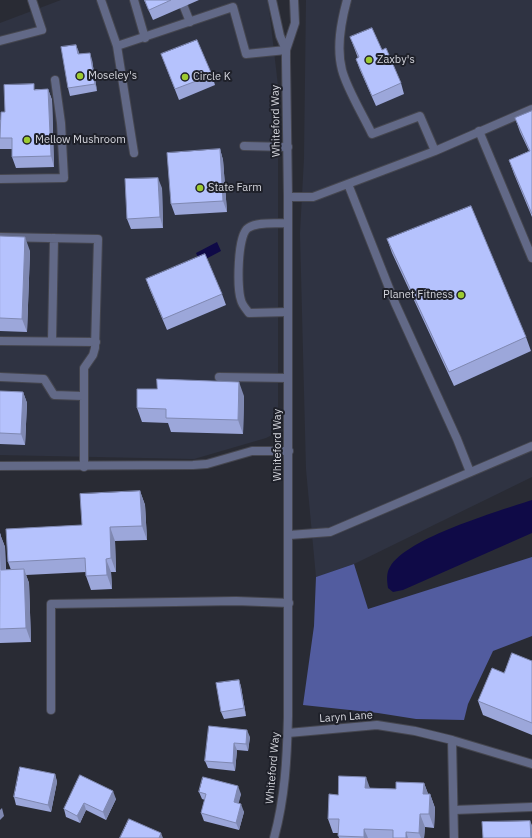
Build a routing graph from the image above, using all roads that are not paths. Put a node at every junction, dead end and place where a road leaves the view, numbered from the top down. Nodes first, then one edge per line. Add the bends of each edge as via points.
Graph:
1 (32, 0) edge
2 (101, 0) edge
3 (134, 0) edge
4 (272, 0) edge
5 (294, 0) edge
6 (347, 0) edge
7 (232, 3) edge
8 (184, 6) dead end
9 (190, 22) junction
10 (145, 38) junction
11 (0, 41) edge
12 (117, 46) junction
13 (286, 50) junction
14 (55, 80) dead end
15 (532, 109) edge
16 (479, 130) junction
17 (244, 146) dead end
18 (288, 147) junction
19 (435, 151) junction
20 (134, 153) dead end
21 (0, 179) edge
22 (348, 184) junction
23 (288, 197) junction
24 (288, 223) junction
25 (0, 237) edge
26 (54, 238) junction
27 (532, 258) edge
28 (288, 312) junction
29 (0, 341) edge
30 (52, 341) junction
31 (96, 342) junction
32 (0, 377) edge
33 (219, 377) dead end
34 (288, 378) junction
35 (83, 396) junction
36 (532, 446) edge
37 (288, 451) junction
38 (0, 466) edge
39 (84, 467) junction
40 (470, 472) junction
41 (289, 535) junction
42 (289, 603) junction
43 (51, 710) dead end
44 (288, 733) junction
45 (452, 740) junction
46 (532, 764) edge
47 (532, 807) edge
48 (454, 810) junction
49 (274, 838) edge
50 (454, 838) edge

1 - 11 street via 42,30
2 - 12 street
3 - 10 street
4 - 13 street, Whiteford Way via 280,36
5 - 13 street, Whiteford Way via 295,24
6 - 19 street via 339,42 342,71 372,134 420,116
7 - 9 street
7 - 13 street via 246,54
8 - 9 street
9 - 10 street
10 - 12 street
12 - 20 street
13 - 18 street, Whiteford Way
14 - 21 street via 61,123 64,178
15 - 16 street
16 - 19 street
16 - 27 street
17 - 18 street
18 - 23 street, Whiteford Way
19 - 22 street
22 - 23 street via 313,197
22 - 40 street via 395,303
23 - 24 street, Whiteford Way
24 - 28 street, Whiteford Way
24 - 28 street via 254,225 243,232 239,246 239,275 242,305 250,313
25 - 26 street
26 - 30 street
26 - 31 street via 98,239
28 - 34 street, Whiteford Way
29 - 30 street
30 - 31 street
31 - 35 street via 93,355 84,368
32 - 35 street via 44,379 54,395
33 - 34 street
34 - 37 street, Whiteford Way
35 - 39 street
36 - 40 street
37 - 39 street via 252,451 207,464
37 - 41 street, Whiteford Way
38 - 39 street
40 - 41 street via 330,532
41 - 42 street, Whiteford Way
42 - 43 street via 236,601 51,604
42 - 44 street, Whiteford Way
44 - 45 street, Laryn Lane via 377,725
44 - 49 street, Whiteford Way via 286,776
45 - 46 street, Laryn Lane
45 - 48 street
47 - 48 street
48 - 50 street

